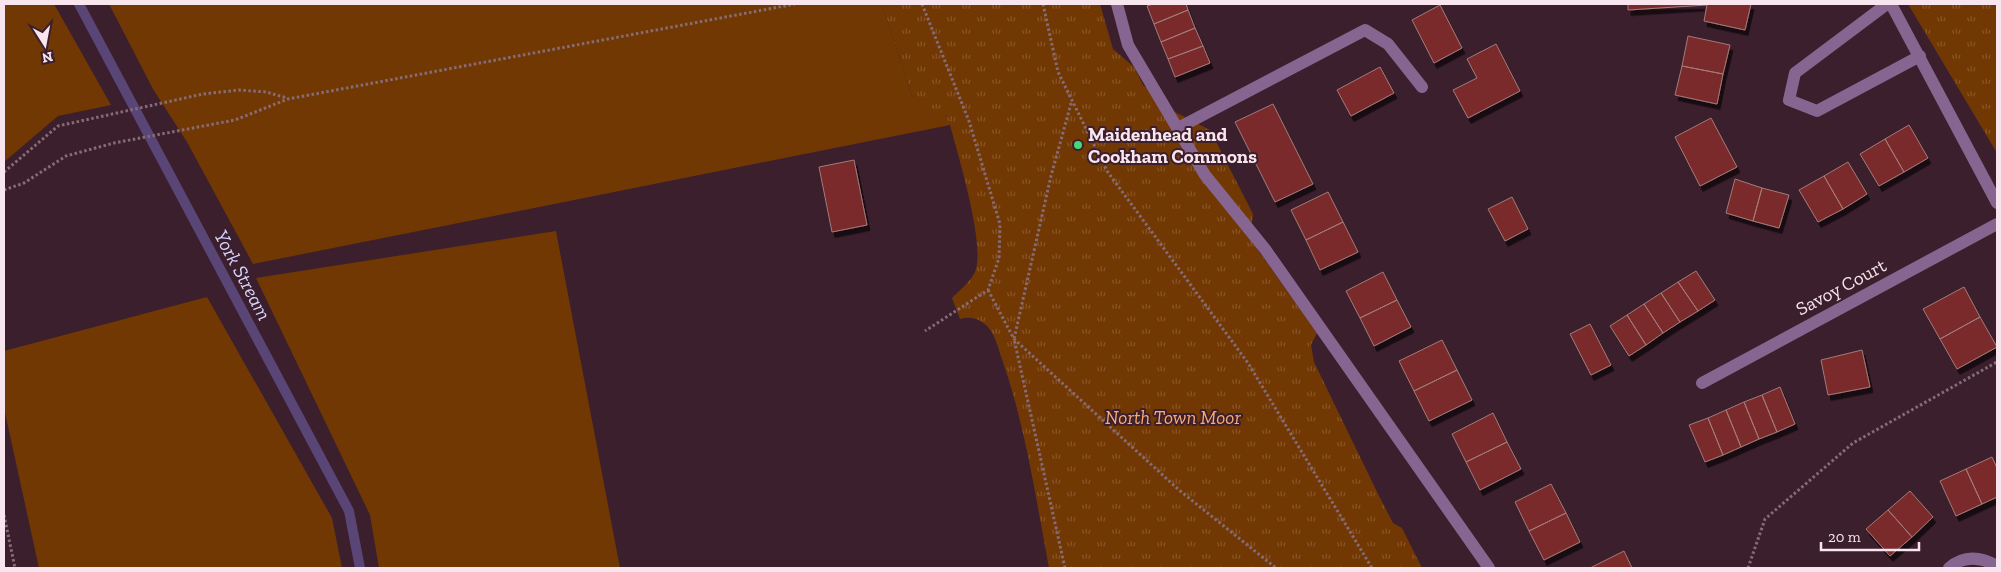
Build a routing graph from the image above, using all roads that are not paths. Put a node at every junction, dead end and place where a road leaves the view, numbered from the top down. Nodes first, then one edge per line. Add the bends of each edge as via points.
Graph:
1 (1117, 4) edge
2 (1889, 4) edge
3 (1920, 56) junction
4 (1422, 87) dead end
5 (1178, 128) junction
6 (1997, 203) edge
7 (1997, 224) edge
8 (1702, 383) dead end
9 (1997, 566) edge
10 (1490, 568) edge
11 (1948, 568) edge

1 - 5 street via 1128,46
2 - 3 street
2 - 3 street via 1795,73 1789,100 1817,111
3 - 6 street
4 - 5 street via 1388,44 1365,30
5 - 10 street via 1205,175 1265,249
7 - 8 street, Savoy Court
9 - 11 street via 1974,558

